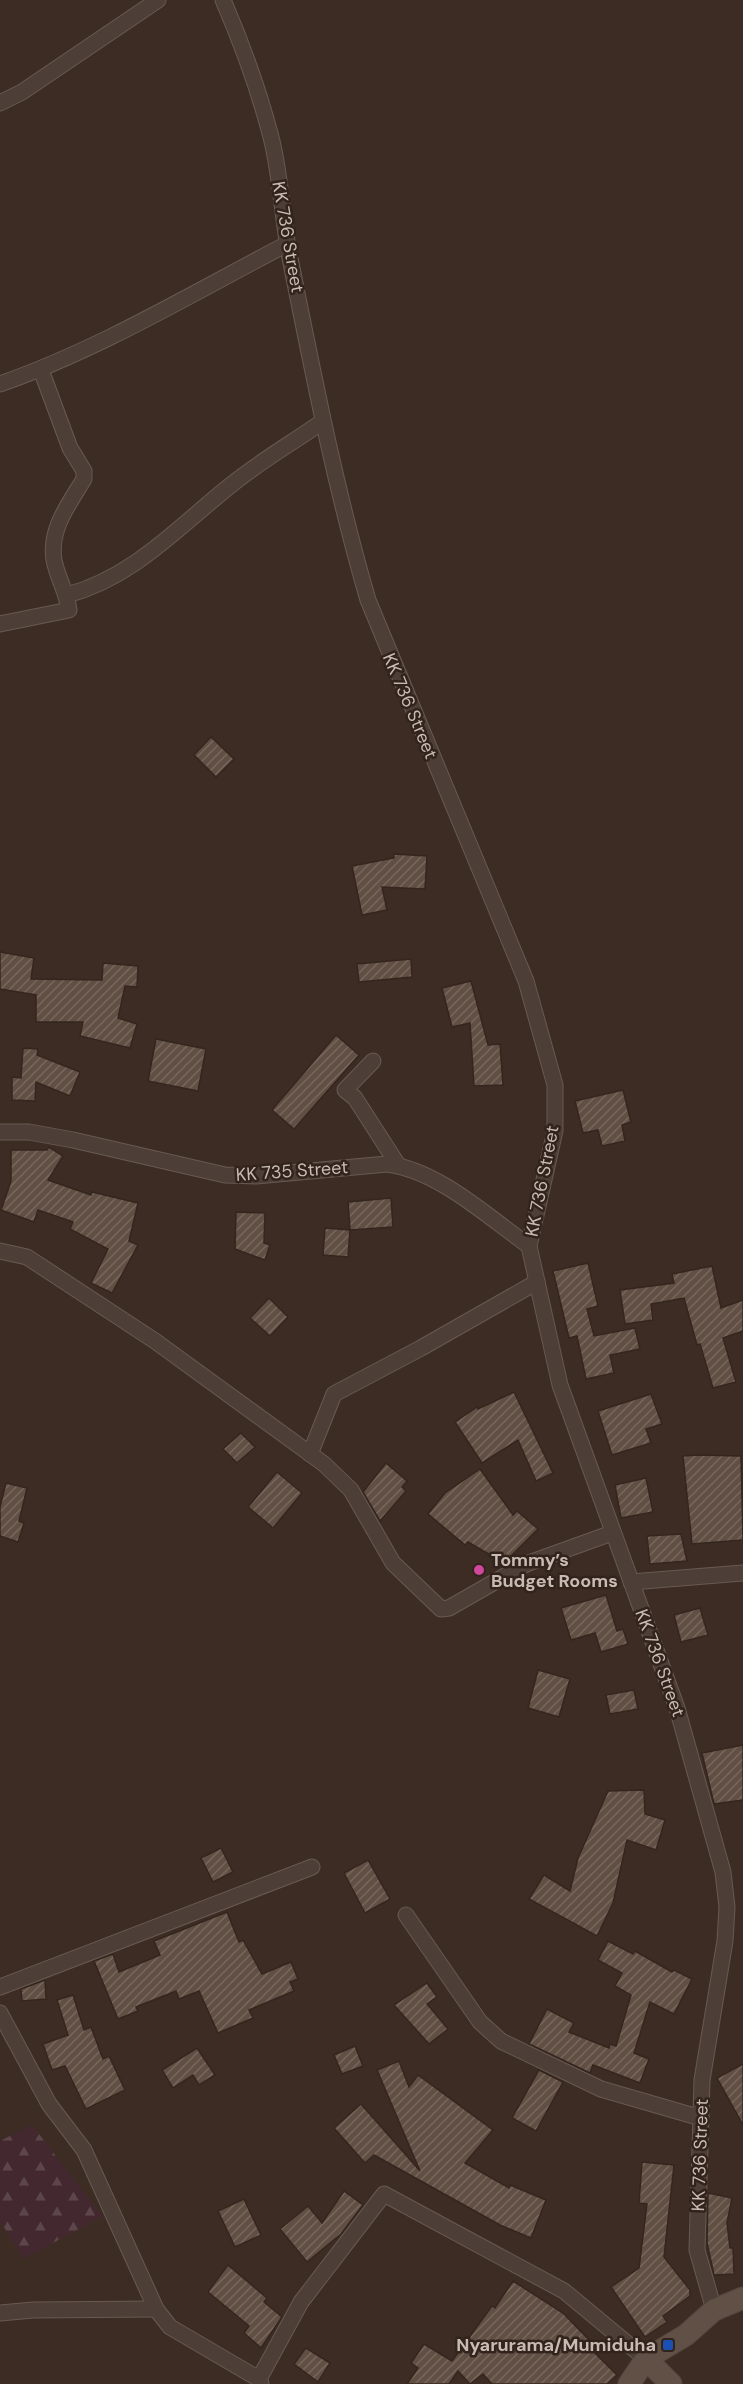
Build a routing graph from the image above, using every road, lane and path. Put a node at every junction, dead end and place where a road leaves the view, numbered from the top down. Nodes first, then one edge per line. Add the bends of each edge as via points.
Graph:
1 (158, 0) edge
2 (223, 0) edge
3 (0, 104) edge
4 (287, 244) junction
5 (41, 370) junction
6 (0, 384) edge
7 (322, 422) junction
8 (67, 595) junction
9 (0, 624) edge
10 (373, 1061) dead end
11 (0, 1132) edge
12 (398, 1165) junction
13 (529, 1246) junction
14 (0, 1251) edge
15 (537, 1282) junction
16 (310, 1454) junction
17 (612, 1533) junction
18 (743, 1573) edge
19 (631, 1582) junction
20 (312, 1867) dead end
21 (406, 1915) dead end
22 (0, 1987) edge
23 (0, 2013) edge
24 (701, 2118) junction
25 (743, 2298) edge
26 (156, 2309) junction
27 (714, 2310) junction
28 (0, 2313) edge
29 (646, 2359) junction
30 (260, 2382) edge
31 (628, 2384) edge
32 (671, 2384) edge

1 - 3 street
2 - 4 street, KK 736 Street via 272,138
4 - 5 street
4 - 7 street, KK 736 Street
5 - 6 street
5 - 8 street via 70,448 84,471 84,479 55,530 54,561
7 - 8 street via 231,484 153,552 87,590
7 - 13 street, KK 736 Street via 368,600 526,981 555,1084 555,1131
8 - 9 street via 69,610
10 - 12 street via 345,1090 355,1098
11 - 12 street, KK 735 Street via 29,1132 73,1140 225,1175
12 - 13 street, KK 735 Street via 432,1178
13 - 15 street, KK 736 Street
14 - 16 street via 27,1257 155,1341
15 - 16 street via 334,1394
15 - 17 street, KK 736 Street via 560,1385
16 - 17 street via 351,1490 393,1563 441,1609 526,1564
17 - 19 street, KK 736 Street
18 - 19 street
19 - 24 street, KK 736 Street via 677,1708 723,1872 725,1941 702,2080
20 - 22 street
21 - 24 street via 480,2022 501,2041 601,2089
23 - 26 street via 49,2104 84,2150
24 - 27 street, KK 736 Street via 697,2250
25 - 27 main road
26 - 28 street
26 - 30 street via 170,2327
27 - 29 main road via 686,2335
29 - 30 street via 564,2290 384,2194 301,2302
29 - 31 main road
29 - 32 main road

